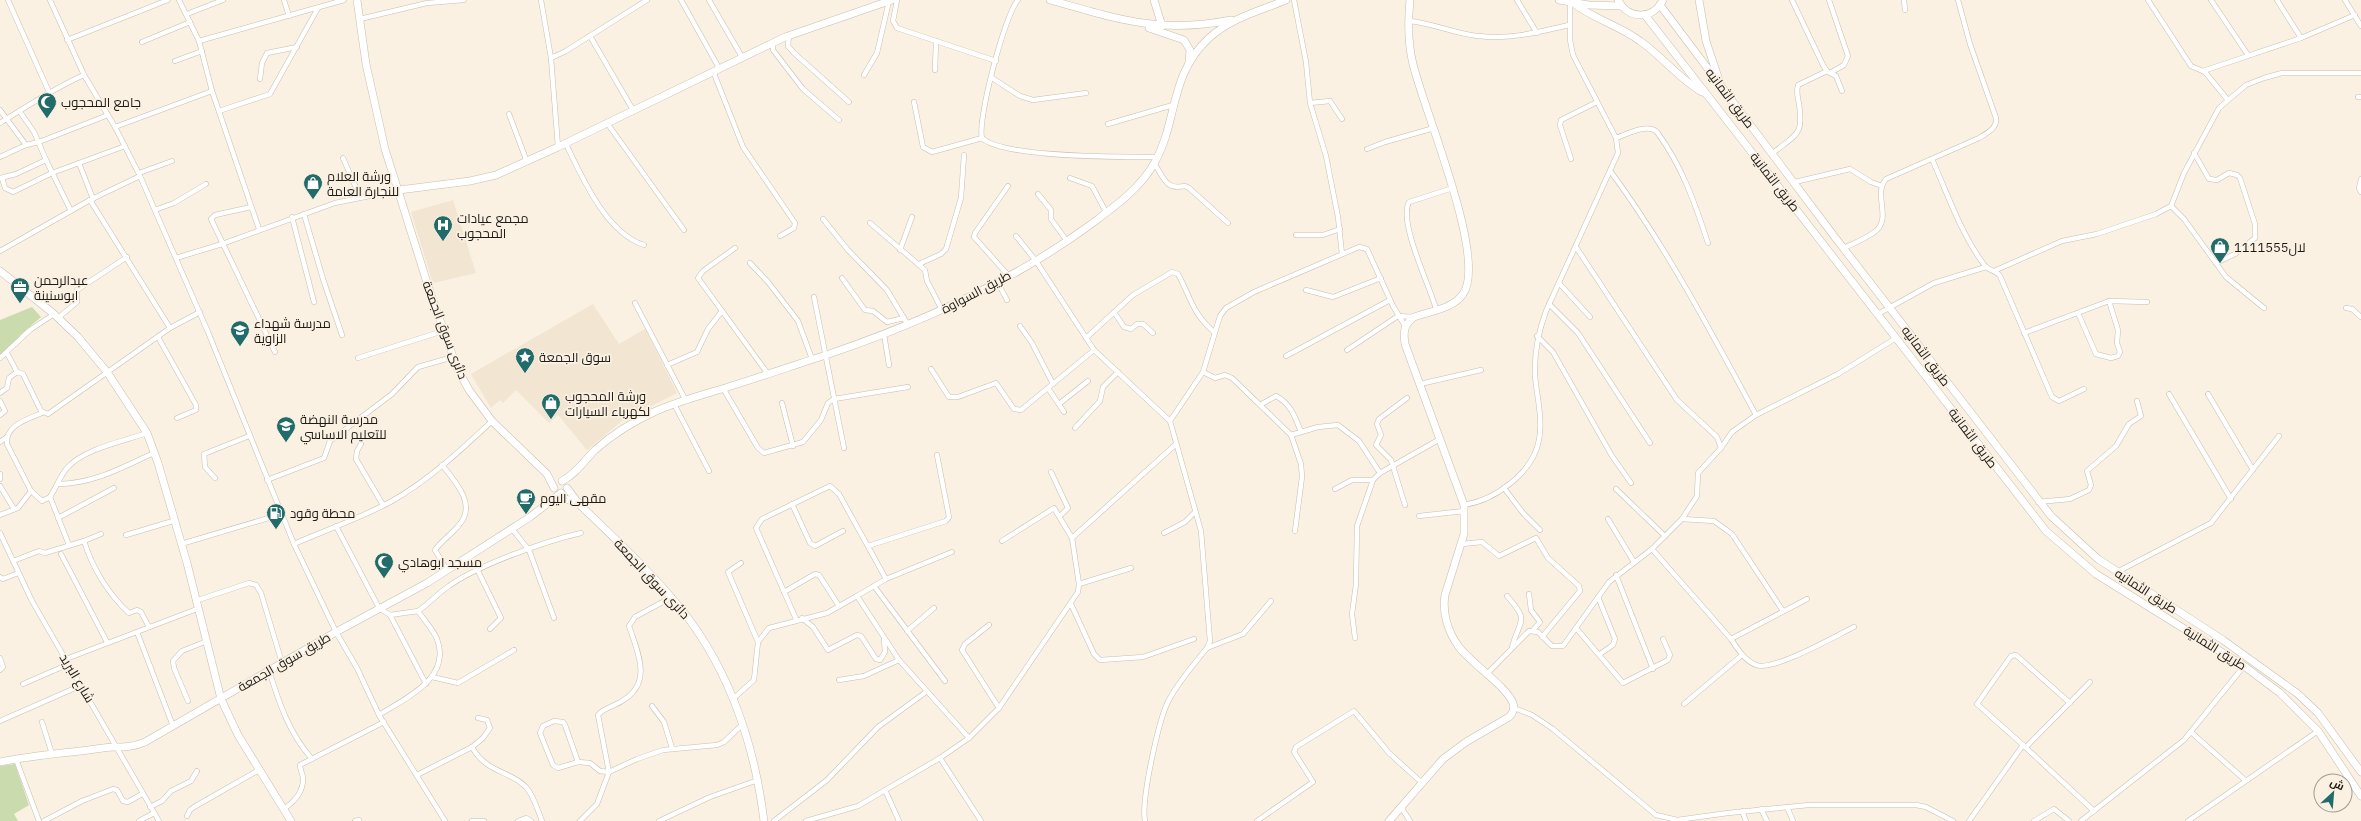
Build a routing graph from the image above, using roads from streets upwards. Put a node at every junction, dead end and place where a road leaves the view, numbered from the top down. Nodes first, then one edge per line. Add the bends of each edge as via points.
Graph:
1 (8, 0) edge
2 (50, 0) edge
3 (168, 0) edge
4 (179, 0) edge
5 (224, 0) edge
6 (284, 0) edge
7 (344, 0) edge
8 (357, 0) edge
9 (464, 0) edge
10 (541, 0) edge
11 (647, 0) edge
12 (682, 0) edge
13 (709, 0) edge
14 (897, 0) edge
15 (1018, 0) edge
16 (1050, 0) edge
17 (1154, 0) edge
18 (1286, 0) edge
19 (1294, 0) edge
20 (1410, 0) edge
21 (1517, 0) edge
22 (1559, 0) edge
23 (1699, 0) edge
24 (1792, 0) edge
25 (1829, 0) edge
26 (1904, 0) edge
27 (1958, 0) edge
28 (2148, 0) edge
29 (2211, 0) edge
30 (2277, 0) edge
31 (2345, 0) edge
32 (427, 1) edge
33 (887, 1) edge
34 (1661, 2) edge
35 (1571, 3) junction
36 (1619, 3) edge
37 (318, 8) junction
38 (1905, 10) dead end
39 (187, 14) junction
40 (1645, 15) junction
41 (2355, 15) junction
42 (289, 16) junction
43 (1237, 18) junction
44 (360, 19) junction
45 (1409, 21) junction
46 (190, 22) junction
47 (1133, 23) junction
48 (1569, 25) junction
49 (1162, 26) junction
50 (2361, 26) edge
51 (1537, 33) junction
52 (590, 36) junction
53 (789, 36) junction
54 (2301, 38) junction
55 (67, 40) junction
56 (200, 41) junction
57 (936, 41) junction
58 (142, 42) dead end
59 (773, 43) junction
60 (297, 47) junction
61 (202, 51) junction
62 (2248, 55) junction
63 (742, 57) junction
64 (551, 58) junction
65 (175, 61) dead end
66 (996, 61) junction
67 (1187, 67) junction
68 (716, 70) junction
69 (935, 70) dead end
70 (2203, 71) junction
71 (1828, 72) junction
72 (2361, 73) edge
73 (84, 75) junction
74 (864, 75) dead end
75 (992, 78) junction
76 (260, 79) dead end
77 (1721, 86) junction
78 (212, 91) junction
79 (1842, 91) dead end
80 (49, 92) junction
81 (1086, 93) dead end
82 (1706, 94) junction
83 (2227, 99) junction
84 (849, 102) dead end
85 (914, 102) dead end
86 (1597, 102) junction
87 (1310, 103) junction
88 (1173, 105) junction
89 (0, 110) edge
90 (633, 110) junction
91 (219, 111) junction
92 (20, 112) junction
93 (509, 114) dead end
94 (108, 115) junction
95 (1342, 119) dead end
96 (5, 120) junction
97 (839, 120) dead end
98 (0, 123) edge
99 (607, 123) junction
100 (1108, 124) dead end
101 (115, 127) junction
102 (1434, 128) junction
103 (982, 138) junction
104 (1616, 138) junction
105 (39, 142) junction
106 (26, 144) junction
107 (566, 144) junction
108 (125, 146) junction
109 (558, 147) junction
110 (1367, 149) dead end
111 (1773, 153) junction
112 (2194, 153) junction
113 (964, 155) dead end
114 (0, 157) edge
115 (343, 158) dead end
116 (1571, 159) dead end
117 (1932, 159) junction
118 (46, 160) junction
119 (172, 160) dead end
120 (1156, 160) junction
121 (527, 162) junction
122 (79, 163) junction
123 (1611, 172) junction
124 (52, 173) junction
125 (140, 175) junction
126 (1, 178) edge
127 (1070, 178) dead end
128 (2361, 179) edge
129 (1795, 182) junction
130 (206, 184) dead end
131 (1008, 186) dead end
132 (1882, 186) junction
133 (1453, 188) junction
134 (398, 190) junction
135 (2361, 192) edge
136 (1038, 194) dead end
137 (360, 197) junction
138 (92, 199) junction
139 (2171, 206) junction
140 (251, 207) junction
141 (155, 210) junction
142 (72, 211) junction
143 (1106, 212) junction
144 (304, 214) junction
145 (292, 217) junction
146 (912, 217) dead end
147 (823, 219) dead end
148 (870, 223) dead end
149 (1228, 223) dead end
150 (1340, 229) junction
151 (259, 230) junction
152 (684, 230) dead end
153 (1296, 235) dead end
154 (780, 236) dead end
155 (1016, 236) dead end
156 (1067, 241) junction
157 (1708, 243) dead end
158 (222, 244) junction
159 (644, 245) dead end
160 (735, 248) dead end
161 (1576, 248) junction
162 (1844, 248) junction
163 (900, 250) junction
164 (0, 251) edge
165 (1342, 254) junction
166 (126, 257) junction
167 (176, 258) junction
168 (1036, 261) junction
169 (750, 263) dead end
170 (2216, 263) junction
171 (919, 264) junction
172 (1986, 267) junction
173 (1994, 271) junction
174 (0, 272) edge
175 (1008, 275) junction
176 (842, 278) dead end
177 (1381, 278) junction
178 (997, 281) junction
179 (1559, 283) junction
180 (1306, 290) dead end
181 (814, 297) dead end
182 (1007, 300) dead end
183 (1390, 300) junction
184 (2110, 301) junction
185 (314, 302) dead end
186 (2147, 302) dead end
187 (635, 303) dead end
188 (1549, 304) junction
189 (1890, 308) junction
190 (2264, 308) dead end
191 (2346, 308) dead end
192 (1436, 309) junction
193 (942, 310) junction
194 (722, 311) junction
195 (200, 312) junction
196 (1114, 312) junction
197 (2078, 313) junction
198 (1878, 314) junction
199 (56, 316) junction
200 (1398, 316) junction
201 (1414, 317) junction
202 (1590, 317) dead end
203 (2361, 317) edge
204 (904, 318) junction
205 (908, 325) junction
206 (1020, 326) dead end
207 (1405, 326) junction
208 (170, 328) junction
209 (443, 331) junction
210 (1214, 332) junction
211 (1153, 333) dead end
212 (2024, 333) junction
213 (884, 334) junction
214 (342, 335) dead end
215 (1537, 336) junction
216 (158, 337) junction
217 (1086, 338) junction
218 (1896, 338) junction
219 (1094, 350) junction
220 (1347, 350) dead end
221 (275, 352) dead end
222 (7, 353) junction
223 (827, 355) junction
224 (1286, 356) dead end
225 (452, 357) junction
226 (0, 358) edge
227 (358, 358) dead end
228 (812, 358) junction
229 (667, 365) junction
230 (889, 365) dead end
231 (931, 369) dead end
232 (1481, 370) dead end
233 (17, 372) junction
234 (107, 372) junction
235 (1118, 372) junction
236 (1203, 372) junction
237 (768, 374) junction
238 (1088, 381) dead end
239 (1052, 384) junction
240 (1420, 384) junction
241 (908, 387) dead end
242 (723, 388) junction
243 (1048, 388) junction
244 (2084, 388) dead end
245 (0, 393) edge
246 (2169, 394) dead end
247 (2208, 394) dead end
248 (1407, 398) dead end
249 (685, 399) junction
250 (834, 399) junction
251 (0, 401) edge
252 (2137, 402) dead end
253 (782, 403) dead end
254 (674, 404) junction
255 (1058, 404) junction
256 (1260, 405) junction
257 (1064, 412) dead end
258 (42, 413) junction
259 (0, 415) edge
260 (1756, 415) junction
261 (177, 418) dead end
262 (492, 421) junction
263 (1170, 421) junction
264 (1075, 428) dead end
265 (1301, 432) junction
266 (147, 434) junction
267 (1292, 435) junction
268 (249, 436) junction
269 (2279, 436) dead end
270 (7, 437) junction
271 (1440, 439) junction
272 (0, 442) edge
273 (1650, 443) dead end
274 (361, 444) dead end
275 (1176, 445) junction
276 (793, 446) junction
277 (844, 448) dead end
278 (1721, 448) junction
279 (154, 453) junction
280 (937, 455) dead end
281 (442, 465) junction
282 (1394, 465) junction
283 (2253, 470) junction
284 (709, 471) dead end
285 (1051, 472) dead end
286 (1380, 473) junction
287 (0, 474) edge
288 (572, 475) junction
289 (215, 478) dead end
290 (0, 479) edge
291 (268, 480) junction
292 (1373, 480) junction
293 (1631, 483) dead end
294 (58, 484) junction
295 (0, 486) edge
296 (114, 488) dead end
297 (561, 488) junction
298 (1504, 488) junction
299 (1335, 489) dead end
300 (1616, 489) dead end
301 (31, 491) junction
302 (50, 498) junction
303 (2231, 499) junction
304 (577, 501) junction
305 (548, 502) junction
306 (2038, 502) junction
307 (792, 504) junction
308 (383, 505) junction
309 (1405, 505) dead end
310 (1464, 508) junction
311 (14, 509) junction
312 (1195, 512) junction
313 (282, 514) junction
314 (0, 515) edge
315 (1060, 516) junction
316 (1419, 516) dead end
317 (58, 518) junction
318 (1608, 519) dead end
319 (1682, 519) junction
320 (173, 521) junction
321 (336, 526) junction
322 (512, 529) junction
323 (1540, 530) dead end
324 (1295, 531) dead end
325 (843, 532) dead end
326 (0, 533) edge
327 (581, 533) dead end
328 (1164, 533) dead end
329 (101, 534) dead end
330 (126, 535) dead end
331 (1665, 536) junction
332 (1072, 538) junction
333 (2, 540) edge
334 (84, 541) junction
335 (1002, 541) dead end
336 (181, 544) junction
337 (294, 544) junction
338 (1462, 544) junction
339 (69, 545) junction
340 (868, 546) junction
341 (529, 550) junction
342 (1652, 550) junction
343 (952, 552) dead end
344 (61, 554) dead end
345 (13, 561) junction
346 (1634, 562) junction
347 (741, 563) dead end
348 (1131, 568) dead end
349 (447, 570) junction
350 (478, 571) junction
351 (2116, 572) junction
352 (18, 573) junction
353 (1616, 575) junction
354 (0, 577) edge
355 (886, 579) junction
356 (1079, 584) junction
357 (874, 586) junction
358 (784, 592) junction
359 (1529, 594) dead end
360 (857, 596) junction
361 (1507, 596) dead end
362 (672, 597) junction
363 (1598, 597) junction
364 (1807, 599) dead end
365 (195, 601) junction
366 (1271, 601) dead end
367 (1071, 604) junction
368 (839, 606) junction
369 (379, 608) junction
370 (934, 608) dead end
371 (197, 609) junction
372 (418, 611) junction
373 (1783, 611) junction
374 (390, 615) junction
375 (554, 618) dead end
376 (802, 618) junction
377 (796, 619) junction
378 (989, 625) dead end
379 (149, 627) junction
380 (1854, 627) dead end
381 (1576, 628) junction
382 (490, 630) dead end
383 (1533, 630) junction
384 (907, 631) junction
385 (137, 632) junction
386 (336, 632) junction
387 (1542, 637) junction
388 (1355, 638) dead end
389 (884, 639) junction
390 (1194, 639) dead end
391 (1663, 639) dead end
392 (1731, 639) junction
393 (207, 640) junction
394 (107, 642) junction
395 (758, 642) junction
396 (1207, 648) junction
397 (1511, 648) junction
398 (514, 650) dead end
399 (1600, 654) junction
400 (1742, 655) junction
401 (0, 658) edge
402 (66, 659) junction
403 (899, 660) junction
404 (282, 663) junction
405 (69, 664) junction
406 (2244, 666) junction
407 (1653, 669) junction
408 (0, 670) edge
409 (270, 670) junction
410 (1486, 675) junction
411 (432, 677) junction
412 (838, 680) dead end
413 (945, 681) dead end
414 (2090, 682) dead end
415 (23, 684) dead end
416 (426, 684) junction
417 (82, 686) junction
418 (926, 692) junction
419 (734, 698) junction
420 (221, 699) junction
421 (188, 701) dead end
422 (2070, 703) junction
423 (1684, 704) dead end
424 (652, 706) dead end
425 (999, 708) junction
426 (1514, 708) junction
427 (380, 715) junction
428 (478, 718) dead end
429 (0, 721) edge
430 (42, 722) dead end
431 (384, 722) junction
432 (743, 724) junction
433 (173, 726) junction
434 (2318, 731) junction
435 (2192, 733) junction
436 (969, 738) junction
437 (2024, 746) junction
438 (472, 747) junction
439 (117, 748) junction
440 (672, 748) junction
441 (52, 754) junction
442 (940, 758) junction
443 (16, 759) junction
444 (312, 759) junction
445 (0, 762) edge
446 (578, 762) junction
447 (260, 770) junction
448 (197, 771) dead end
449 (609, 772) junction
450 (2361, 772) edge
451 (417, 775) junction
452 (758, 780) junction
453 (2245, 780) junction
454 (1421, 782) junction
455 (885, 790) junction
456 (142, 794) junction
457 (2361, 796) edge
458 (150, 807) junction
459 (1401, 807) junction
460 (1787, 807) junction
461 (1761, 809) junction
462 (284, 810) junction
463 (1742, 811) junction
464 (2094, 811) junction
465 (154, 813) junction
466 (187, 816) dead end
467 (1669, 820) edge
468 (39, 821) edge
469 (44, 821) edge
470 (139, 821) edge
471 (159, 821) edge
472 (291, 821) edge
473 (445, 821) edge
474 (472, 821) edge
475 (484, 821) edge
476 (518, 821) edge
477 (531, 821) edge
478 (542, 821) edge
479 (580, 821) edge
480 (659, 821) edge
481 (764, 821) edge
482 (774, 821) edge
483 (806, 821) edge
484 (899, 821) edge
485 (981, 821) edge
486 (1145, 821) edge
487 (1257, 821) edge
488 (1389, 821) edge
489 (1410, 821) edge
490 (1746, 821) edge
491 (1767, 821) edge
492 (1793, 821) edge
493 (1952, 821) edge
494 (1969, 821) edge
495 (2034, 821) edge
496 (2069, 821) edge
497 (2081, 821) edge
498 (2188, 821) edge

1 - 80 street
2 - 55 street
3 - 55 street
4 - 39 street
5 - 39 street
6 - 42 street
7 - 37 street
8 - 44 street, دائرى سوق الجمعة
9 - 32 street
10 - 64 street
11 - 52 street
12 - 68 street
13 - 63 street
14 - 57 street via 894,25
15 - 66 street via 1010,13
16 - 47 street
17 - 49 street
18 - 43 street, طريق السواوة
19 - 87 street via 1306,62
20 - 45 street
21 - 51 street
22 - 35 street
23 - 77 street via 1706,41
24 - 71 street
25 - 71 street via 1848,56 1844,65
26 - 38 street
27 - 117 street via 1996,122 1986,134
28 - 70 street via 2191,66
29 - 62 street
30 - 54 street
31 - 41 street
32 - 44 street
33 - 53 street
33 - 74 street via 877,53
34 - 40 street
34 - 77 street, طريق الثمانيه
35 - 36 street
35 - 48 street
35 - 82 street via 1640,40 1690,84
36 - 40 street via 1632,14
37 - 42 street
37 - 60 street
39 - 46 street
40 - 82 street, طريق الثمانية
41 - 50 street
41 - 54 street
42 - 56 street
43 - 49 street via 1195,25
43 - 67 street, طريق السواوة via 1208,39
44 - 134 street, دائرى سوق الجمعة via 372,91
45 - 51 street via 1479,36 1517,37
45 - 102 street via 1413,63
46 - 56 street
46 - 58 street
47 - 49 street
47 - 67 street via 1184,40 1190,50
48 - 51 street
48 - 86 street via 1573,55
52 - 64 street
52 - 90 street
53 - 59 street
53 - 84 street via 788,46
54 - 62 street
55 - 73 street
56 - 61 street
57 - 66 street
57 - 69 street
59 - 63 street
59 - 97 street via 773,50 803,89
60 - 76 street via 267,53 262,62
60 - 91 street via 270,94
61 - 65 street
61 - 78 street
62 - 70 street
63 - 68 street
64 - 109 street
66 - 75 street
67 - 88 street, طريق السواوة via 1179,82
68 - 90 street
68 - 154 street via 743,147 795,222 794,228
70 - 83 street
71 - 79 street via 1836,76
71 - 111 street via 1798,85 1802,119 1800,129
72 - 83 street via 2282,73 2255,81
73 - 80 street
73 - 94 street
75 - 81 street via 1020,96 1033,100
75 - 103 street
77 - 111 street, طريق الثمانيه
78 - 91 street
78 - 101 street
80 - 92 street
82 - 198 street, طريق الثمانية
83 - 112 street via 2219,108
85 - 103 street via 923,147 926,150 932,152
86 - 104 street
86 - 116 street via 1561,120 1560,125
87 - 95 street via 1330,101
87 - 150 street via 1326,156
88 - 100 street
88 - 120 street, طريق السواوة
89 - 96 street
90 - 99 street
91 - 140 street
92 - 96 street
92 - 105 street
93 - 121 street
94 - 101 street
94 - 105 street
96 - 98 street
96 - 106 street
99 - 107 street
99 - 152 street
101 - 108 street
102 - 110 street
102 - 133 street
103 - 120 street via 1000,147 1045,153
104 - 123 street via 1619,149
104 - 157 street via 1645,129 1657,132 1683,174
105 - 106 street
105 - 118 street
106 - 114 street
107 - 109 street
107 - 159 street via 597,203 630,240
108 - 122 street
108 - 125 street
109 - 121 street
111 - 129 street, طريق الثمانيه
112 - 139 street
112 - 170 street via 2209,179 2217,180 2229,173 2240,178 2255,224 2255,238 2232,256
113 - 171 street via 961,198 946,249
115 - 137 street
117 - 132 street via 1886,179
117 - 172 street via 1962,228
118 - 124 street
118 - 126 street
119 - 125 street
120 - 143 street, طريق السواوة via 1140,184
120 - 149 street via 1170,186 1189,188
121 - 134 street via 485,178
122 - 124 street
122 - 138 street
123 - 161 street
123 - 260 street via 1656,238
124 - 126 street via 14,192 5,188
124 - 142 street
125 - 138 street
125 - 141 street
127 - 143 street via 1092,186
128 - 135 street
129 - 132 street via 1850,169
129 - 162 street, طريق الثمانيه
130 - 141 street via 174,203
131 - 175 street via 974,237
132 - 162 street via 1882,216 1879,228
133 - 192 street via 1464,234 1468,280 1460,298 1449,306
133 - 192 street via 1409,202 1406,208 1413,247
134 - 137 street
134 - 209 street, دائرى سوق الجمعة
136 - 156 street via 1051,210 1051,219
137 - 144 street
138 - 142 street
138 - 166 street
139 - 170 street via 2184,219
139 - 173 street via 2156,214 2097,234 2062,241
140 - 151 street
140 - 158 street via 212,217
141 - 167 street
142 - 164 street
143 - 156 street, طريق السواوة
144 - 145 street
144 - 214 street
145 - 151 street
145 - 185 street
146 - 163 street
147 - 204 street via 886,290
148 - 163 street
150 - 153 street via 1323,235
150 - 165 street
151 - 158 street
155 - 168 street
156 - 168 street, طريق السواوة
158 - 167 street
158 - 221 street
160 - 194 street via 703,271 698,278
161 - 179 street
161 - 278 street via 1677,400 1717,437
162 - 189 street, طريق الثمانيه
163 - 171 street
165 - 177 street via 1364,247
165 - 210 street via 1254,292 1226,308
166 - 199 street via 79,289 76,293 77,302
166 - 208 street
167 - 195 street
168 - 175 street, طريق السواوة
168 - 217 street
169 - 228 street via 798,321
170 - 190 street via 2231,282
171 - 193 street via 925,270 927,281
172 - 173 street
172 - 189 street via 1934,283
173 - 212 street via 2000,276
174 - 199 street
175 - 178 street, طريق السواوة
176 - 204 street via 865,310 873,311 887,322
177 - 180 street via 1333,297
177 - 183 street
178 - 182 street
178 - 193 street, طريق السواوة
179 - 188 street
179 - 202 street
181 - 223 street via 816,316
183 - 200 street
183 - 224 street
184 - 186 street
184 - 197 street
184 - 197 street via 2118,330 2118,356 2111,358 2096,354
187 - 229 street
188 - 215 street
188 - 273 street via 1578,333
189 - 198 street
189 - 306 street, طريق الثمانيه
191 - 203 street via 2352,309
192 - 201 street
193 - 205 street, طريق السواوة
194 - 229 street via 708,329 697,352
194 - 237 street
195 - 208 street
195 - 268 street
196 - 210 street via 1143,288 1172,272 1178,274 1189,302 1202,322
196 - 211 street via 1124,327 1131,329 1137,324 1143,324
196 - 217 street
197 - 212 street
198 - 218 street, طريق الثمانية
199 - 222 street via 30,330
199 - 234 street via 78,337
200 - 201 street
200 - 207 street
200 - 220 street
201 - 207 street
204 - 205 street
205 - 213 street, طريق السواوة
206 - 239 street via 1032,343
207 - 240 street via 1405,344
208 - 216 street
209 - 225 street, دائرى سوق الجمعة
209 - 227 street
210 - 236 street
212 - 244 street via 2052,398 2059,401
213 - 223 street, طريق السواوة
213 - 230 street
215 - 293 street via 1553,352 1612,456
215 - 298 street via 1535,359 1539,440 1528,464
216 - 234 street
216 - 261 street via 196,405 196,410
217 - 219 street
218 - 260 street via 1838,374
218 - 406 street, طريق الثمانية via 2046,531 2096,574
219 - 235 street
219 - 239 street
222 - 226 street
222 - 233 street
223 - 228 street, طريق السواوة
223 - 250 street
225 - 262 street, دائرى سوق الجمعة via 461,378
225 - 291 street via 418,367 388,397 330,441 324,458
228 - 237 street, طريق السواوة
229 - 249 street
231 - 243 street via 949,396 958,397 996,383 1017,410 1021,410
232 - 240 street
233 - 245 street via 9,378 7,388
233 - 258 street via 23,374
234 - 258 street via 50,414
234 - 266 street
235 - 263 street
235 - 264 street via 1103,387 1100,401
236 - 256 street via 1215,378 1228,376
236 - 263 street
237 - 242 street, طريق السواوة
238 - 255 street
239 - 243 street
240 - 271 street
241 - 250 street
242 - 249 street, طريق السواوة
242 - 276 street via 758,448 764,453
243 - 255 street
246 - 303 street
247 - 283 street
248 - 282 street via 1379,419 1377,424 1382,435 1376,444 1377,447 1386,452
249 - 254 street, طريق السواوة
250 - 276 street via 828,403 821,420 803,442
250 - 277 street
251 - 259 street via 5,412
252 - 306 street via 2141,416 2128,424 2116,446 2087,471 2091,485 2089,490 2070,499
253 - 276 street
254 - 284 street
254 - 288 street, طريق السواوة via 617,433 595,450
255 - 257 street
256 - 265 street via 1276,396 1284,400
256 - 267 street
258 - 270 street via 15,425
260 - 278 street via 1732,432
262 - 281 street
262 - 297 street, دائرى سوق الجمعة
263 - 275 street
265 - 267 street
265 - 286 street via 1335,425 1344,428 1359,441
266 - 279 street
266 - 294 street via 107,446 80,459 66,469
267 - 324 street via 1301,464 1302,477
268 - 289 street via 204,454 204,467
268 - 291 street
269 - 283 street
270 - 272 street
270 - 301 street
271 - 282 street
271 - 310 street
274 - 308 street via 356,460
275 - 312 street
275 - 332 street
278 - 319 street via 1698,473 1697,496
279 - 294 street via 124,465 116,472 77,484
279 - 320 street
280 - 340 street via 949,517
281 - 308 street via 404,494
281 - 349 street via 463,494 466,504 466,513 460,525 435,550
282 - 286 street
282 - 309 street
283 - 303 street
285 - 315 street via 1068,508
286 - 292 street
287 - 290 street
288 - 297 street, طريق السواوة
288 - 304 street
291 - 313 street
292 - 299 street via 1352,480
292 - 388 street via 1357,526 1356,584 1352,614
294 - 302 street
295 - 311 street
296 - 317 street
297 - 304 street, دائرى سوق الجمعة
297 - 305 street
298 - 310 street
298 - 323 street
300 - 331 street
301 - 302 street via 42,501
301 - 311 street via 18,508
302 - 317 street
303 - 351 street via 2207,526
304 - 305 street via 563,498
304 - 362 street, دائرى سوق الجمعة
305 - 322 street, طريق سوق الجمعة
306 - 351 street, طريق الثمانيه via 2066,532
307 - 325 street via 810,543 815,546
307 - 340 street via 830,486 835,488
307 - 358 street via 762,519 756,528
308 - 321 street
310 - 316 street
310 - 338 street
311 - 314 street
312 - 328 street via 1185,522
312 - 396 street via 1201,531 1210,632
313 - 336 street
313 - 337 street
315 - 332 street
315 - 335 street via 1054,508
317 - 339 street
318 - 346 street
319 - 331 street
319 - 373 street via 1714,521 1732,534
320 - 330 street
320 - 336 street
321 - 337 street
321 - 369 street
322 - 341 street
322 - 349 street, طريق سوق الجمعة
326 - 333 street, شارع البريد
327 - 341 street
329 - 334 street
331 - 342 street
332 - 356 street
333 - 345 street, شارع البريد
334 - 339 street
334 - 379 street via 92,564 109,589 128,612 140,612
336 - 365 street
337 - 386 street
338 - 387 street via 1482,542 1499,556 1536,538 1548,558 1579,586 1580,591
338 - 410 street via 1445,595 1445,616 1460,648
339 - 345 street via 45,553 39,551
340 - 355 street
341 - 350 street
341 - 375 street
342 - 346 street
342 - 392 street
343 - 355 street
344 - 394 street
345 - 352 street, شارع البريد
346 - 353 street
347 - 395 street via 728,572
348 - 356 street
349 - 369 street, طريق سوق الجمعة
350 - 372 street via 450,585
350 - 382 street via 501,618
351 - 450 street, طريق الثمانيه via 2223,640 2298,694 2322,719
352 - 354 street via 3,579
352 - 402 street, شارع البريد
353 - 363 street
353 - 407 street
355 - 357 street
356 - 367 street via 1078,592
357 - 360 street
357 - 384 street
358 - 368 street via 816,574
358 - 377 street
359 - 383 street via 1531,610 1540,622
360 - 368 street
360 - 389 street
361 - 397 street via 1520,610 1522,618
362 - 419 street, دائرى سوق الجمعة via 709,650
362 - 449 street via 630,622 642,673 641,681 634,692 623,701 598,714
363 - 381 street
363 - 399 street via 1615,639 1613,645
364 - 373 street
365 - 371 street
365 - 404 street via 249,583 256,585 262,593
366 - 396 street via 1243,634
367 - 390 street via 1094,654 1100,660 1143,657
367 - 425 street
368 - 376 street via 827,612
369 - 374 street
369 - 386 street, طريق سوق الجمعة
370 - 384 street
371 - 379 street
371 - 393 street
372 - 374 street
372 - 411 street via 437,638 440,650 439,661
373 - 392 street
374 - 416 street
376 - 377 street
376 - 389 street via 813,627 828,650 858,635 876,659 880,660 885,652
377 - 395 street via 769,628
378 - 425 street via 965,644 962,650
379 - 385 street
380 - 400 street via 1773,666 1755,665
381 - 387 street via 1563,646 1552,646
381 - 399 street
383 - 387 street
383 - 397 street
384 - 413 street
385 - 394 street
385 - 433 street
386 - 404 street, طريق سوق الجمعة
386 - 427 street
389 - 403 street
391 - 407 street via 1669,658
392 - 400 street
393 - 420 street
393 - 421 street via 182,651 173,661
394 - 402 street
395 - 419 street via 754,680
396 - 486 street via 1181,681 1164,712 1146,786
397 - 410 street
398 - 411 street via 463,682 453,683
399 - 407 street via 1623,683
400 - 423 street
401 - 408 street via 3,667
402 - 405 street, شارع البريد
403 - 412 street via 864,676
403 - 418 street
404 - 409 street, طريق سوق الجمعة
405 - 415 street
405 - 417 street, شارع البريد
406 - 434 street, طريق الثمانية via 2280,693
406 - 435 street
409 - 420 street, طريق سوق الجمعة
409 - 444 street via 283,715 293,734
410 - 426 street via 1509,697
411 - 416 street
414 - 422 street
416 - 427 street
417 - 429 street
417 - 439 street, شارع البريد
418 - 436 street
418 - 482 street via 878,727 827,780
419 - 432 street, دائرى سوق الجمعة
420 - 433 street, طريق سوق الجمعة
420 - 447 street
422 - 437 street
422 - 437 street via 2016,655 2011,656 1977,704
424 - 440 street via 664,722
425 - 436 street
426 - 454 street via 1509,717 1443,759
426 - 467 street via 1532,715 1553,729 1656,815
427 - 431 street
428 - 438 street via 487,720 490,728
430 - 441 street
431 - 444 street
431 - 451 street
432 - 440 street via 724,742 717,745
432 - 452 street, دائرى سوق الجمعة
433 - 439 street, طريق سوق الجمعة via 137,745
434 - 453 street
434 - 457 street, طريق الثمانية
435 - 453 street
435 - 464 street
436 - 442 street
437 - 464 street
437 - 494 street
438 - 451 street
438 - 478 street via 492,768 526,786
439 - 441 street, طريق سوق الجمعة
439 - 456 street, شارع البريد
440 - 449 street via 637,759
441 - 443 street, طريق سوق الجمعة
442 - 455 street
442 - 485 street
443 - 445 street, طريق سوق الجمعة
443 - 468 street
444 - 462 street via 299,766 303,779 300,790 297,797
446 - 446 street via 563,722 554,721 543,726 540,733 553,765 558,768
446 - 449 street via 586,762 600,771
447 - 462 street
447 - 466 street via 190,810
448 - 458 street via 193,779
449 - 479 street via 597,804
451 - 473 street
452 - 480 street via 710,797
452 - 481 street, دائرى سوق الجمعة
453 - 498 street
454 - 459 street
454 - 487 street via 1389,753 1354,711 1296,747 1294,752 1313,782
455 - 483 street via 858,806
455 - 484 street
456 - 458 street, شارع البريد
456 - 469 street via 128,802 113,789 82,801
458 - 465 street, شارع البريد
459 - 488 street
459 - 489 street
460 - 461 street
460 - 492 street
460 - 493 street via 1916,805 1926,807
461 - 463 street
461 - 491 street
462 - 472 street
463 - 467 street via 1689,820
463 - 490 street
464 - 497 street
465 - 470 street
465 - 471 street, شارع البريد
474 - 475 street
476 - 477 street via 526,818
495 - 496 street via 2054,809

